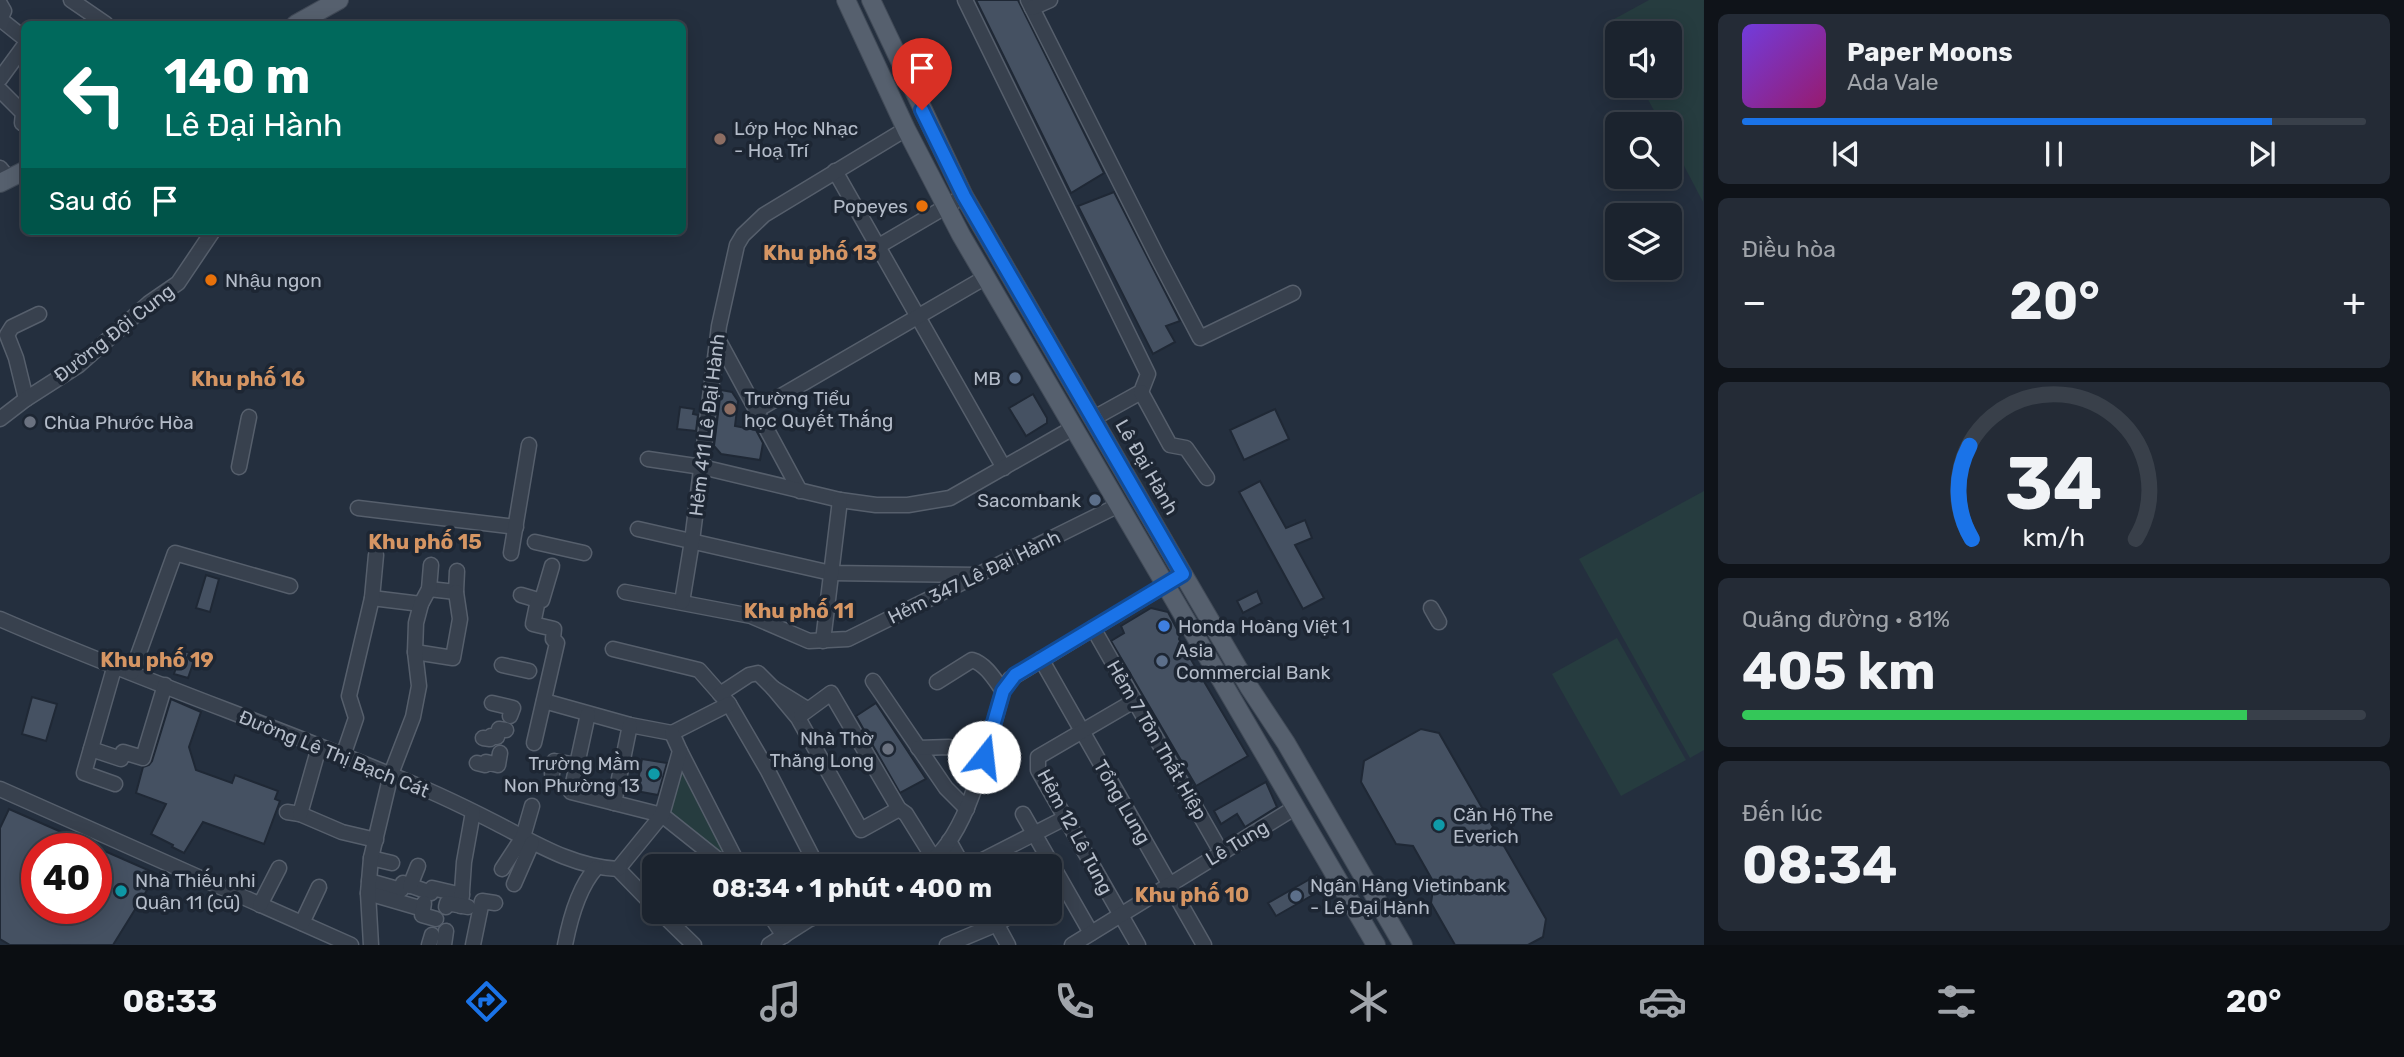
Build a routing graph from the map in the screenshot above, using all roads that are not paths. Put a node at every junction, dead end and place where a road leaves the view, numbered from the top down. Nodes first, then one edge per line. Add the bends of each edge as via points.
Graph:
1 (71, 0) edge
2 (339, 0) edge
3 (846, 0) edge
4 (871, 0) edge
5 (965, 0) edge
6 (1050, 0) edge
7 (0, 4) edge
8 (1030, 4) edge
9 (321, 18) edge
10 (102, 21) edge
11 (3, 25) edge
12 (21, 36) edge
13 (21, 50) edge
14 (0, 79) edge
15 (0, 90) edge
16 (21, 111) edge
17 (906, 129) junction
18 (835, 172) junction
19 (964, 196) junction
20 (945, 207) junction
21 (210, 235) edge
22 (877, 247) junction
23 (986, 278) junction
24 (1293, 293) dead end
25 (39, 314) dead end
26 (917, 317) junction
27 (719, 341) junction
28 (1141, 392) junction
29 (26, 399) junction
30 (757, 410) junction
31 (249, 417) dead end
32 (1094, 418) junction
33 (0, 419) edge
34 (1073, 428) junction
35 (529, 444) dead end
36 (648, 459) dead end
37 (239, 467) dead end
38 (702, 467) junction
39 (1004, 468) junction
40 (1207, 478) dead end
41 (800, 491) junction
42 (840, 500) junction
43 (1119, 505) junction
44 (358, 508) dead end
45 (516, 527) junction
46 (638, 529) dead end
47 (692, 541) junction
48 (535, 542) dead end
49 (511, 553) dead end
50 (583, 553) dead end
51 (376, 555) dead end
52 (430, 565) dead end
53 (552, 566) dead end
54 (457, 571) dead end
55 (831, 573) junction
56 (1183, 574) junction
57 (977, 575) junction
58 (1165, 585) junction
59 (290, 586) dead end
60 (429, 589) junction
61 (456, 592) junction
62 (625, 592) dead end
63 (521, 595) dead end
64 (372, 598) junction
65 (538, 600) junction
66 (682, 602) junction
67 (421, 604) junction
68 (1431, 608) dead end
69 (0, 619) edge
70 (1439, 622) dead end
71 (1093, 628) junction
72 (823, 641) junction
73 (614, 649) dead end
74 (415, 652) junction
75 (1041, 659) junction
76 (116, 665) junction
77 (502, 665) dead end
78 (528, 671) dead end
79 (132, 672) junction
80 (873, 681) dead end
81 (937, 682) dead end
82 (165, 685) junction
83 (1003, 691) junction
84 (725, 699) junction
85 (544, 701) junction
86 (1134, 701) junction
87 (492, 703) dead end
88 (802, 713) junction
89 (588, 714) junction
90 (630, 725) junction
91 (1082, 732) junction
92 (672, 733) junction
93 (483, 738) dead end
94 (534, 743) dead end
95 (319, 747) junction
96 (918, 748) junction
97 (91, 749) junction
98 (680, 751) junction
99 (500, 753) dead end
100 (343, 756) junction
101 (984, 757) junction
102 (477, 763) dead end
103 (577, 765) junction
104 (391, 774) junction
105 (552, 774) dead end
106 (115, 784) dead end
107 (2, 796) edge
108 (614, 803) junction
109 (532, 806) dead end
110 (1296, 807) junction
111 (899, 809) junction
112 (967, 809) junction
113 (474, 811) junction
114 (1023, 814) dead end
115 (662, 816) junction
116 (1065, 818) junction
117 (1034, 833) junction
118 (376, 840) junction
119 (528, 840) junction
120 (949, 841) junction
121 (1221, 852) junction
122 (711, 854) edge
123 (733, 854) edge
124 (811, 854) edge
125 (925, 854) edge
126 (937, 854) edge
127 (956, 854) edge
128 (994, 854) edge
129 (1043, 854) edge
130 (371, 858) junction
131 (392, 863) dead end
132 (418, 866) dead end
133 (279, 868) dead end
134 (596, 868) junction
135 (502, 869) dead end
136 (618, 869) junction
137 (513, 884) dead end
138 (1169, 884) junction
139 (410, 886) junction
140 (319, 887) dead end
141 (368, 887) junction
142 (427, 891) junction
143 (642, 894) edge
144 (1062, 895) edge
145 (456, 903) junction
146 (495, 903) dead end
147 (260, 905) junction
148 (423, 909) junction
149 (481, 910) junction
150 (1119, 915) junction
151 (302, 923) junction
152 (672, 924) edge
153 (776, 924) edge
154 (806, 924) edge
155 (983, 924) edge
156 (996, 924) edge
157 (1091, 933) junction
158 (437, 935) edge
159 (784, 936) junction
160 (566, 938) edge
161 (351, 945) edge
162 (371, 945) edge
163 (473, 945) edge
164 (580, 945) edge
165 (694, 945) edge
166 (769, 945) edge
167 (947, 945) edge
168 (1008, 945) edge
169 (1072, 945) edge
170 (1138, 945) edge
171 (1203, 945) edge
172 (1376, 945) edge
173 (1403, 945) edge

1 - 10 street
2 - 9 main road
3 - 17 main road
4 - 19 main road, Lê Đại Hành
5 - 28 street via 1148,374
6 - 8 street
7 - 11 street
8 - 24 street via 1200,338
11 - 12 street
13 - 14 street
15 - 16 street
17 - 18 street, Hẻm 411 Lê Đại Hành
17 - 20 main road
18 - 22 street
18 - 27 street, Hẻm 411 Lê Đại Hành via 764,215 743,234 733,257
19 - 20 street
19 - 32 main road, Lê Đại Hành
20 - 22 street
20 - 23 main road
21 - 29 street, Đường Đội Cung via 178,283 79,365
22 - 26 street
23 - 26 street
23 - 34 main road
25 - 29 street via 12,327 8,335
26 - 30 street
26 - 39 street
27 - 30 street
27 - 38 street, Hẻm 411 Lê Đại Hành
28 - 32 street
28 - 40 street via 1170,445 1186,448
29 - 33 street, Đường Đội Cung
30 - 41 street
31 - 37 street
32 - 34 main road
32 - 56 main road, Lê Đại Hành
34 - 39 street
34 - 43 main road
35 - 45 street
36 - 38 street
38 - 41 street
38 - 47 street, Hẻm 411 Lê Đại Hành
39 - 42 street via 950,498 929,503
41 - 42 street
42 - 55 street
43 - 57 street, Hẻm 347 Lê Đại Hành
43 - 58 main road
44 - 45 street
45 - 49 street
46 - 47 street
47 - 55 street
47 - 66 street, Hẻm 411 Lê Đại Hành
48 - 50 street
51 - 64 street
52 - 60 street
53 - 65 street via 542,600
54 - 61 street
55 - 57 street
55 - 72 street
56 - 58 street
56 - 173 main road, Lê Đại Hành
57 - 72 street, Hẻm 347 Lê Đại Hành via 848,639
58 - 71 street
58 - 110 main road
59 - 79 street via 175,553
60 - 61 street
60 - 67 street
61 - 74 street via 460,619 453,658
62 - 66 street, Hẻm 347 Lê Đại Hành
63 - 65 street
64 - 67 street
64 - 100 street via 349,695 356,718
65 - 85 street via 533,624 554,629 557,643
66 - 72 street, Hẻm 347 Lê Đại Hành via 751,617 809,641
67 - 74 street
68 - 70 street
69 - 76 street, Đường Lê Thị Bạch Cát
71 - 75 street
71 - 86 street, Hẻm 7 Tôn Thất Hiệp
73 - 84 street via 699,670
74 - 104 street via 419,686 413,717
75 - 83 street via 1015,675
75 - 91 street, Tổng Lung
76 - 79 street, Đường Lê Thị Bạch Cát
76 - 97 street
77 - 78 street
79 - 82 street, Đường Lê Thị Bạch Cát
80 - 96 street
81 - 83 street via 972,660 978,661
82 - 95 street, Đường Lê Thị Bạch Cát
82 - 97 street via 142,758 123,752 121,759
83 - 101 street
84 - 88 street via 749,675 758,673
84 - 92 street
84 - 124 street
85 - 89 street
85 - 94 street
86 - 91 street
86 - 121 street, Hẻm 7 Tôn Thất Hiệp
87 - 93 street via 513,708 497,737
88 - 111 street via 831,693
88 - 111 street via 861,830
89 - 90 street
89 - 103 street
90 - 92 street
90 - 108 street
91 - 116 street, Hẻm 12 Lê Tung via 1038,757 1038,770
91 - 138 street, Tổng Lung
92 - 98 street
95 - 100 street, Đường Lê Thị Bạch Cát
95 - 118 street via 293,813
96 - 101 street via 949,747
96 - 112 street
97 - 106 street via 84,773
98 - 115 street
98 - 123 street
99 - 102 street via 498,765
100 - 104 street, Đường Lê Thị Bạch Cát
101 - 112 street
103 - 105 street via 554,761
103 - 108 street via 571,792
104 - 113 street, Đường Lê Thị Bạch Cát
104 - 118 street
107 - 147 street
108 - 115 street
109 - 119 street
110 - 121 street, Lê Tung
110 - 172 main road
111 - 125 street via 906,814
112 - 120 street
113 - 119 street, Đường Lê Thị Bạch Cát
113 - 145 street
114 - 117 street
115 - 122 street
115 - 136 street
116 - 117 street
116 - 150 street, Hẻm 12 Lê Tung
117 - 128 street
117 - 129 street
118 - 130 street
119 - 134 street, Đường Lê Thị Bạch Cát
119 - 135 street
119 - 137 street
120 - 126 street
120 - 127 street
121 - 138 street, Lê Tung
130 - 131 street
130 - 141 street
132 - 139 street
133 - 147 street
134 - 136 street, Đường Lê Thị Bạch Cát
134 - 160 street via 587,878
136 - 143 street
138 - 150 street, Lê Tung
138 - 171 street, Tổng Lung
139 - 141 street via 403,883 401,890
139 - 142 street
140 - 151 street
141 - 148 street
141 - 162 street
142 - 145 street via 432,888
142 - 148 street
144 - 157 street
145 - 149 street
146 - 149 street via 482,901
147 - 151 street
148 - 158 street via 422,915
149 - 163 street
150 - 157 street, Lê Tung
150 - 170 street, Hẻm 12 Lê Tung
151 - 161 street
152 - 165 street
153 - 159 street
154 - 159 street
155 - 167 street
156 - 168 street
157 - 169 street, Lê Tung
159 - 166 street
160 - 164 street

